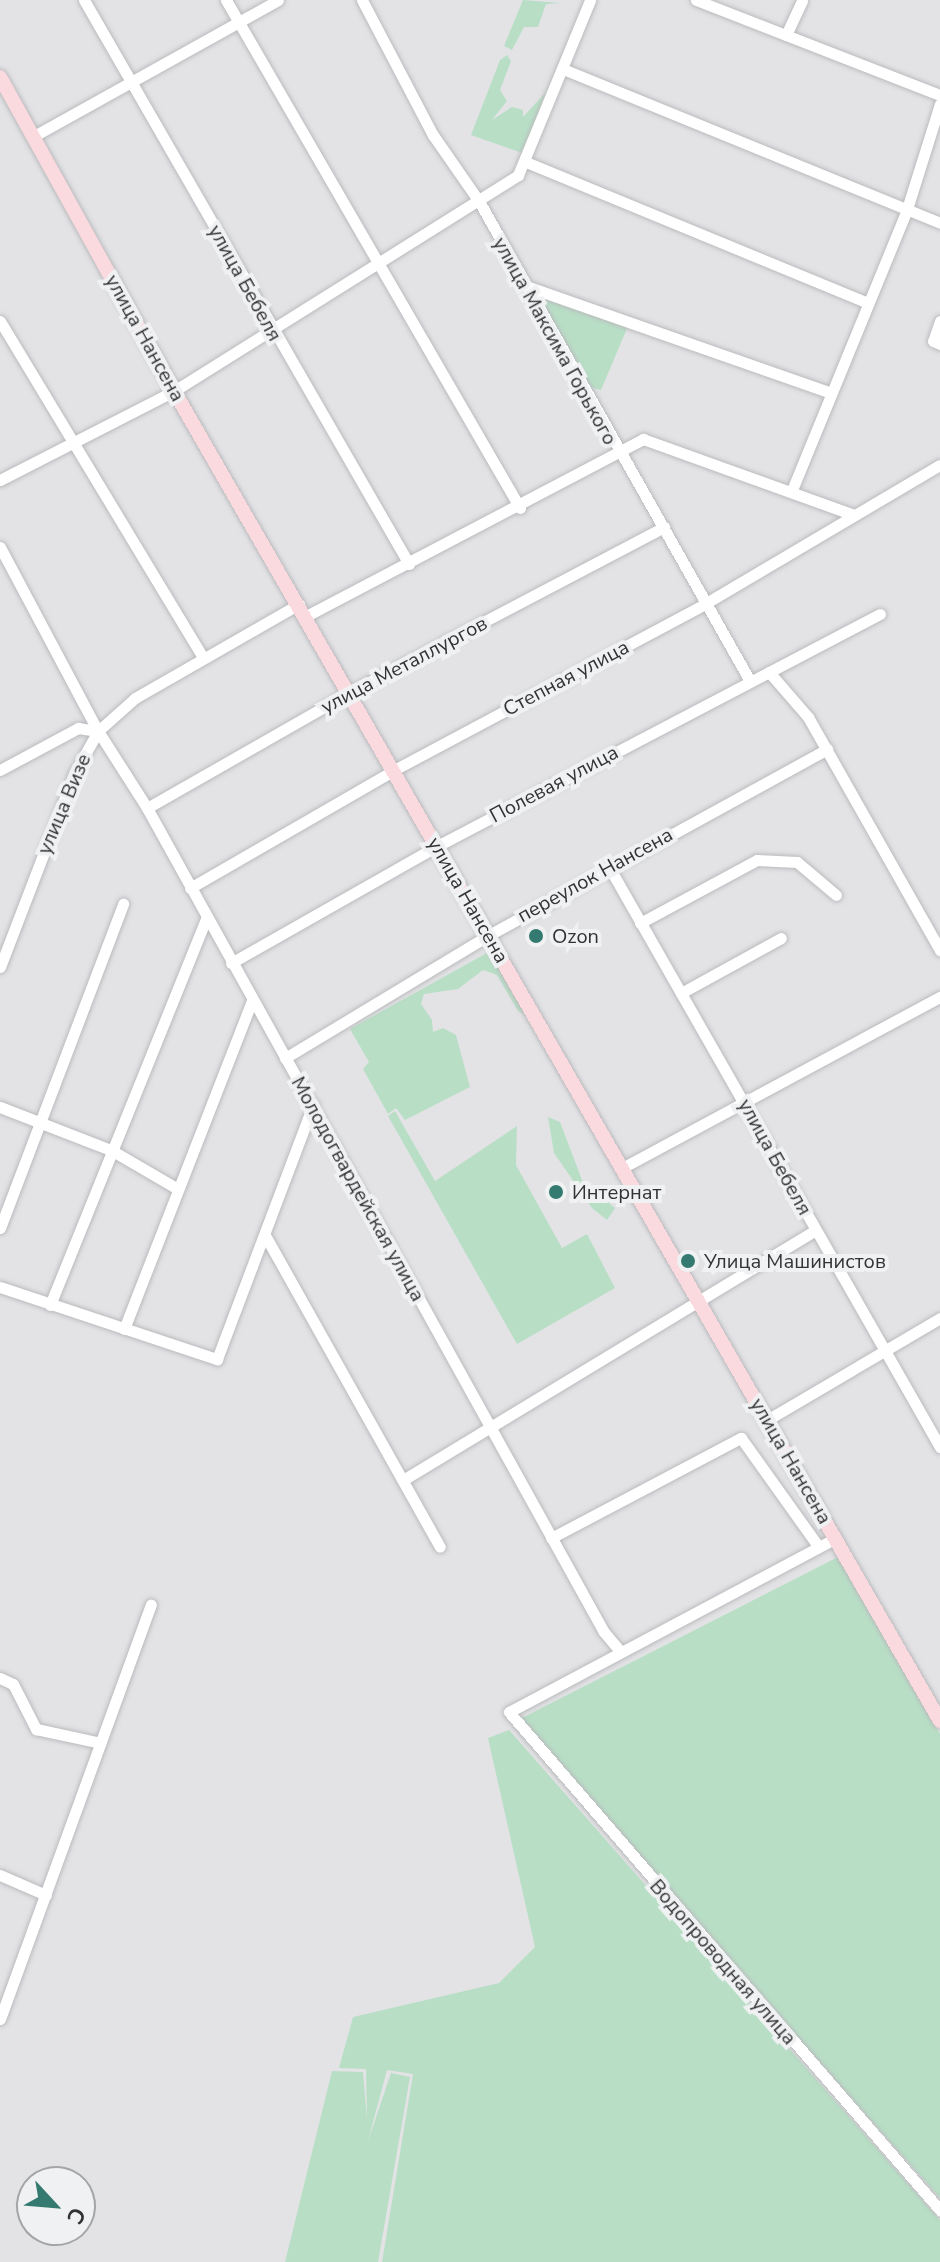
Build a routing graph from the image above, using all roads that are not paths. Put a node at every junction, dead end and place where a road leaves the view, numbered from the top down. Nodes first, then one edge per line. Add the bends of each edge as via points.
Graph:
1 (84, 0) edge
2 (226, 0) edge
3 (278, 0) edge
4 (362, 0) edge
5 (590, 0) edge
6 (696, 0) edge
7 (802, 0) edge
8 (712, 3) edge
9 (238, 21) junction
10 (786, 35) junction
11 (563, 69) junction
12 (0, 77) edge
13 (132, 82) junction
14 (940, 95) edge
15 (940, 104) edge
16 (34, 136) junction
17 (526, 162) junction
18 (480, 203) junction
19 (907, 209) junction
20 (940, 223) edge
21 (381, 265) junction
22 (523, 285) junction
23 (868, 303) junction
24 (0, 321) edge
25 (940, 321) edge
26 (272, 332) junction
27 (940, 344) edge
28 (174, 391) junction
29 (831, 393) junction
30 (71, 444) junction
31 (617, 453) junction
32 (940, 465) edge
33 (0, 480) edge
34 (792, 490) junction
35 (520, 508) junction
36 (854, 515) junction
37 (664, 527) junction
38 (0, 547) edge
39 (409, 564) junction
40 (708, 602) junction
41 (303, 610) junction
42 (880, 614) dead end
43 (203, 658) junction
44 (769, 672) junction
45 (750, 681) junction
46 (350, 692) junction
47 (97, 728) junction
48 (827, 749) junction
49 (0, 770) edge
50 (394, 770) junction
51 (147, 808) junction
52 (437, 846) junction
53 (609, 867) junction
54 (190, 888) junction
55 (836, 895) dead end
56 (123, 904) dead end
57 (206, 918) junction
58 (640, 923) junction
59 (489, 935) junction
60 (781, 938) dead end
61 (940, 950) edge
62 (231, 963) junction
63 (0, 967) edge
64 (681, 993) junction
65 (940, 997) edge
66 (252, 1000) junction
67 (285, 1058) junction
68 (313, 1105) junction
69 (746, 1105) junction
70 (0, 1107) edge
71 (39, 1122) junction
72 (111, 1150) junction
73 (622, 1168) junction
74 (176, 1188) junction
75 (0, 1228) edge
76 (815, 1230) junction
77 (266, 1237) junction
78 (0, 1287) edge
79 (700, 1302) junction
80 (50, 1305) junction
81 (940, 1318) edge
82 (124, 1329) junction
83 (884, 1352) junction
84 (767, 1420) junction
85 (488, 1426) junction
86 (940, 1447) edge
87 (403, 1480) junction
88 (551, 1538) junction
89 (836, 1538) junction
90 (818, 1546) junction
91 (440, 1547) dead end
92 (151, 1605) dead end
93 (620, 1651) junction
94 (0, 1678) edge
95 (940, 1721) edge
96 (101, 1743) junction
97 (0, 1875) edge
98 (46, 1895) junction
99 (0, 2019) edge
100 (940, 2210) edge

1 - 13 street, улица Бебеля
2 - 9 street
3 - 9 street
4 - 18 street, улица Максима Горького via 433,135
5 - 11 street
6 - 8 street
7 - 10 street
8 - 10 street
9 - 13 street
9 - 21 street
10 - 14 street
11 - 17 street
11 - 19 street
12 - 16 main road, улица Нансена
13 - 16 street
13 - 26 street, улица Бебеля
15 - 19 street
16 - 28 main road, улица Нансена
17 - 18 street via 518,175
17 - 23 street
18 - 21 street
18 - 22 street, улица Максима Горького
19 - 20 street
19 - 23 street
21 - 26 street
21 - 35 street
22 - 29 street
22 - 31 street, улица Максима Горького
23 - 29 street
24 - 30 street
25 - 27 street via 933,341
26 - 28 street
26 - 39 street, улица Бебеля
28 - 30 street
28 - 41 main road, улица Нансена
29 - 34 street
30 - 33 street
30 - 43 street
31 - 34 street, улица Визе via 643,439
31 - 35 street, улица Визе
31 - 37 street, улица Максима Горького
32 - 36 street, Степная улица
34 - 36 street, улица Визе
35 - 39 street, улица Визе
36 - 40 street, Степная улица
37 - 40 street, улица Максима Горького
37 - 46 street, улица Металлургов
38 - 47 street, Молодогвардейская улица
39 - 41 street, улица Визе
40 - 45 street, улица Максима Горького
40 - 50 street, Степная улица
41 - 43 street, улица Визе
41 - 46 main road, улица Нансена
42 - 44 street, Полевая улица
43 - 47 street, улица Визе via 135,698
44 - 45 street, Полевая улица
44 - 48 street
45 - 52 street, Полевая улица
46 - 50 main road, улица Нансена
46 - 51 street, улица Металлургов
47 - 49 street via 78,728
47 - 51 street, Молодогвардейская улица
47 - 63 street, улица Визе via 74,774
48 - 53 street, переулок Нансена
48 - 61 street
50 - 52 main road, улица Нансена
50 - 54 street, Степная улица
51 - 54 street, Молодогвардейская улица
52 - 59 main road, улица Нансена
52 - 62 street, Полевая улица
53 - 58 street, улица Бебеля
53 - 59 street, переулок Нансена
54 - 57 street, Молодогвардейская улица
55 - 58 street via 797,862 757,860
56 - 71 street
57 - 62 street, Молодогвардейская улица
57 - 72 street
58 - 64 street, улица Бебеля
59 - 67 street, переулок Нансена
59 - 73 main road, улица Нансена
60 - 64 street
62 - 66 street, Молодогвардейская улица
64 - 69 street, улица Бебеля
65 - 69 street
66 - 67 street, Молодогвардейская улица
66 - 74 street
67 - 68 street, Молодогвардейская улица
68 - 77 street
68 - 85 street, Молодогвардейская улица
69 - 73 street
69 - 76 street, улица Бебеля
70 - 71 street
71 - 72 street
71 - 75 street
72 - 74 street
72 - 80 street
73 - 79 main road, улица Нансена
74 - 82 street
76 - 79 street
76 - 83 street, улица Бебеля
77 - 82 street via 217,1359
77 - 87 street
78 - 80 street
79 - 84 main road, улица Нансена
79 - 85 street
80 - 82 street
81 - 83 street
83 - 84 street
83 - 86 street, улица Бебеля
84 - 89 main road, улица Нансена
85 - 87 street
85 - 88 street, Молодогвардейская улица
87 - 91 street
88 - 90 street via 741,1438
88 - 93 street, Молодогвардейская улица
89 - 90 street
89 - 95 main road, улица Нансена
90 - 93 street
92 - 96 street
93 - 100 street, Водопроводная улица via 509,1712
94 - 96 street via 13,1684 36,1729
96 - 98 street
97 - 98 street
98 - 99 street

